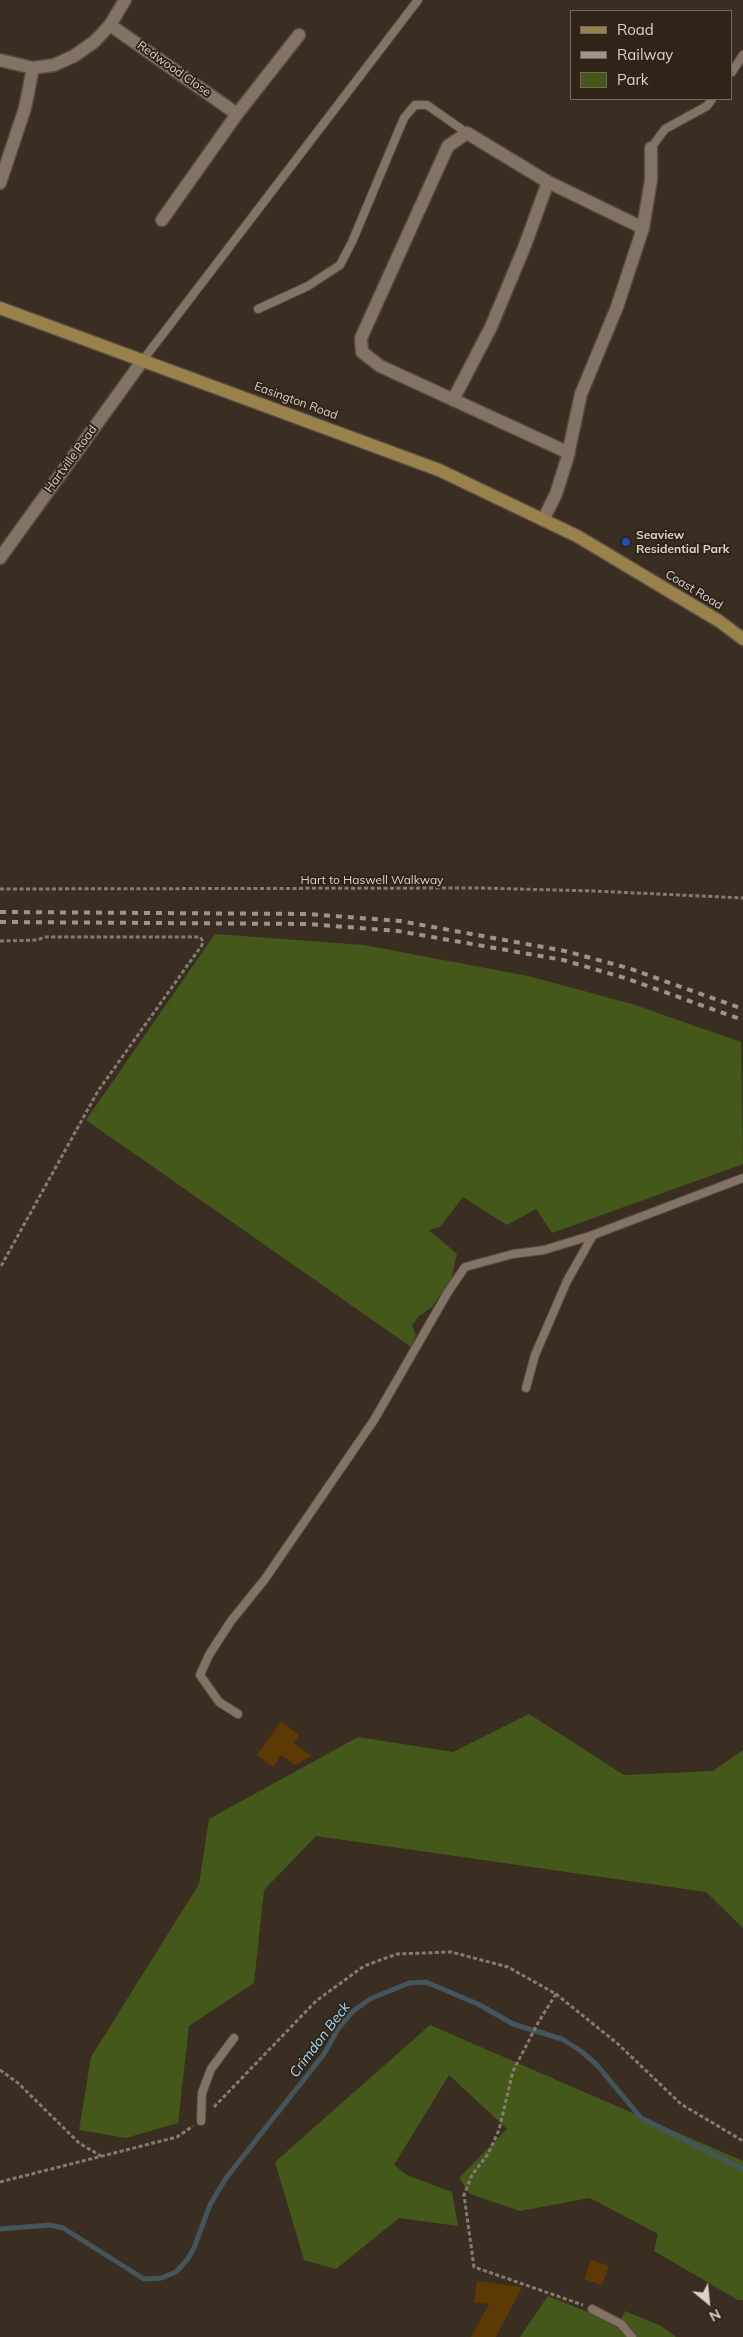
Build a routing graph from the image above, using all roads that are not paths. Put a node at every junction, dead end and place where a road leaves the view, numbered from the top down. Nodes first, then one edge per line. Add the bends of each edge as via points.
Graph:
1 (125, 0) edge
2 (418, 0) edge
3 (110, 25) junction
4 (299, 35) dead end
5 (743, 54) edge
6 (0, 60) edge
7 (33, 68) junction
8 (733, 70) edge
9 (711, 100) edge
10 (238, 114) junction
11 (467, 133) junction
12 (651, 148) joint
13 (548, 182) junction
14 (0, 183) edge
15 (162, 220) dead end
16 (643, 228) junction
17 (0, 308) edge
18 (258, 308) dead end
19 (143, 360) junction
20 (453, 400) junction
21 (569, 453) junction
22 (543, 520) junction
23 (576, 536) joint
24 (5, 542) edge
25 (0, 558) edge
26 (743, 639) edge
27 (743, 1178) edge
28 (593, 1235) junction
29 (526, 1388) dead end
30 (238, 1714) dead end
31 (234, 2038) dead end
32 (201, 2120) road end
33 (592, 2309) road end
34 (632, 2337) edge

1 - 3 street
2 - 19 lane
3 - 7 street via 74,56 54,65
3 - 10 street, Redwood Close
4 - 10 street
5 - 8 lane
6 - 7 street
7 - 14 street via 25,108
9 - 12 lane via 665,129
10 - 15 street
11 - 13 street
11 - 18 lane via 427,105 415,105 404,118 340,265 308,286
11 - 20 street via 448,146 361,338 362,352 380,366
12 - 16 street via 651,180
13 - 16 street
13 - 20 street via 491,327
16 - 21 street via 618,307 581,394
17 - 19 main road, Easington Road
19 - 22 main road, Easington Road via 439,470
19 - 24 street, Hartville Road
20 - 21 street
21 - 22 street via 556,494
22 - 23 main road, Easington Road
23 - 26 main road, Coast Road via 719,621
24 - 25 street, Hartville Road
27 - 28 lane
28 - 29 lane via 567,1281 535,1354
28 - 30 lane via 544,1250 513,1254 465,1267 369,1427 209,1655 200,1675 219,1702
31 - 32 lane via 211,2069 202,2093
33 - 34 lane via 621,2324

